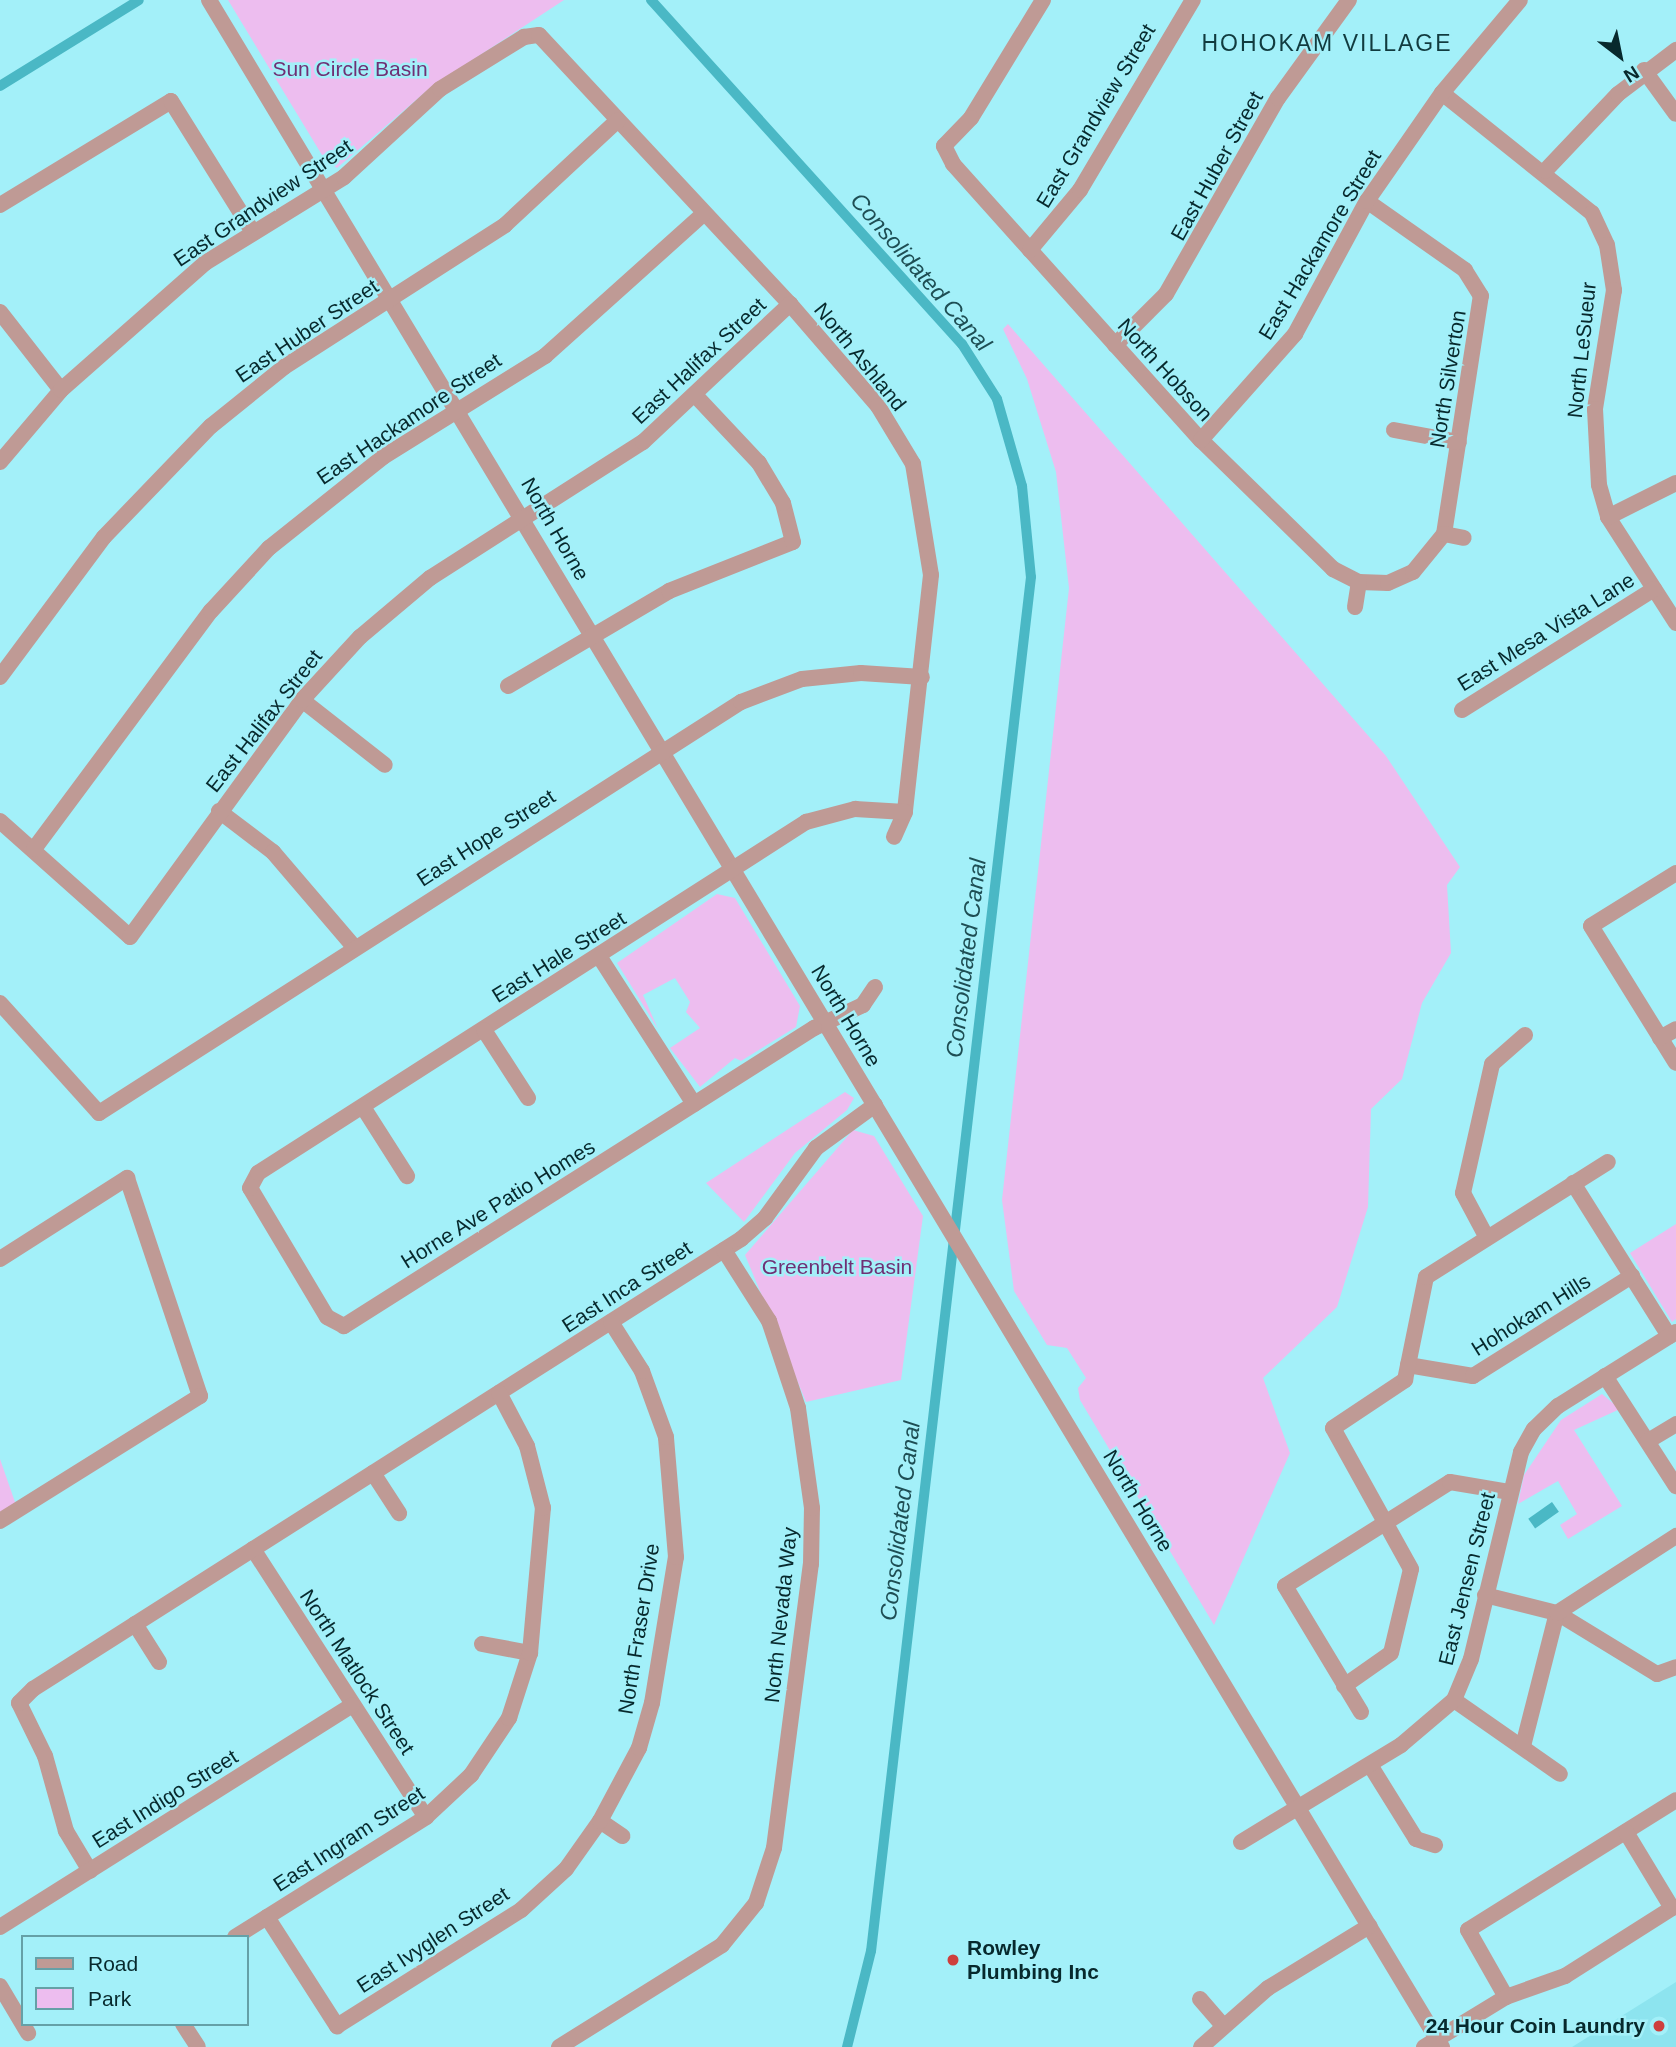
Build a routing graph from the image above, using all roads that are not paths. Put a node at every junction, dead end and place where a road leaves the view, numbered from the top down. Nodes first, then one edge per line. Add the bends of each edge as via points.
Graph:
1 (1043, 0) edge
2 (1193, 0) edge
3 (1348, 0) edge
4 (1520, 0) edge
5 (214, 2) edge
6 (539, 35) joint
7 (1676, 50) edge
8 (1644, 70) junction
9 (1442, 93) junction
10 (1676, 114) edge
11 (618, 120) junction
12 (1545, 172) junction
13 (327, 188) junction
14 (1367, 201) junction
15 (0, 205) edge
16 (702, 214) junction
17 (253, 232) junction
18 (1030, 250) junction
19 (392, 298) junction
20 (790, 304) junction
21 (0, 312) edge
22 (1115, 345) junction
23 (61, 390) junction
24 (695, 395) junction
25 (459, 409) junction
26 (1394, 430) dead end
27 (1201, 440) junction
28 (1459, 442) junction
29 (0, 462) edge
30 (1676, 483) edge
31 (523, 517) junction
32 (1608, 517) junction
33 (1444, 534) junction
34 (1464, 538) dead end
35 (1359, 582) junction
36 (1654, 589) junction
37 (1355, 607) dead end
38 (1676, 623) edge
39 (592, 634) junction
40 (0, 677) edge
41 (922, 677) junction
42 (508, 686) dead end
43 (302, 700) junction
44 (1462, 710) dead end
45 (661, 749) junction
46 (385, 765) dead end
47 (219, 811) junction
48 (905, 812) junction
49 (0, 821) edge
50 (894, 837) dead end
51 (34, 849) junction
52 (733, 867) junction
53 (1676, 873) edge
54 (355, 948) junction
55 (599, 956) junction
56 (875, 987) dead end
57 (0, 1003) edge
58 (827, 1024) junction
59 (1676, 1029) edge
60 (484, 1030) junction
61 (1525, 1035) dead end
62 (1660, 1038) junction
63 (1676, 1063) edge
64 (528, 1098) dead end
65 (694, 1104) junction
66 (875, 1105) junction
67 (363, 1107) junction
68 (1608, 1162) dead end
69 (407, 1175) dead end
70 (250, 1182) joint
71 (1573, 1184) junction
72 (1487, 1238) junction
73 (724, 1250) junction
74 (0, 1259) edge
75 (1632, 1276) junction
76 (611, 1322) junction
77 (1673, 1334) edge
78 (1408, 1365) junction
79 (1605, 1376) junction
80 (499, 1393) junction
81 (1676, 1424) edge
82 (1648, 1441) junction
83 (373, 1473) junction
84 (1676, 1486) edge
85 (1510, 1492) junction
86 (399, 1513) dead end
87 (0, 1521) edge
88 (1385, 1521) junction
89 (1676, 1536) edge
90 (253, 1549) junction
91 (1485, 1595) junction
92 (1557, 1613) junction
93 (135, 1624) junction
94 (482, 1644) dead end
95 (530, 1653) junction
96 (159, 1662) dead end
97 (1676, 1667) edge
98 (1344, 1686) junction
99 (1454, 1700) junction
100 (352, 1704) junction
101 (1361, 1712) dead end
102 (1523, 1746) junction
103 (1370, 1765) junction
104 (1560, 1774) dead end
105 (1676, 1800) edge
106 (1299, 1808) junction
107 (426, 1817) junction
108 (600, 1821) junction
109 (1626, 1832) junction
110 (622, 1836) dead end
111 (1241, 1843) dead end
112 (1435, 1845) dead end
113 (90, 1871) junction
114 (267, 1917) junction
115 (1369, 1926) junction
116 (0, 1927) edge
117 (238, 1935) edge
118 (0, 1986) edge
119 (1506, 1997) junction
120 (1200, 1999) dead end
121 (21, 2021) edge
122 (1221, 2023) junction
123 (24, 2026) edge
124 (184, 2026) edge
125 (28, 2033) dead end
126 (1434, 2044) edge
127 (198, 2047) edge
128 (559, 2047) edge
129 (1201, 2047) edge

1 - 18 street, North Hobson via 991,89 944,146
2 - 18 street, East Grandview Street via 1080,190
3 - 22 street, East Huber Street via 1278,98 1166,294
4 - 9 street, East Hackamore Street
5 - 13 street, North Horne
6 - 11 street, North Ashland
6 - 13 street, East Grandview Street via 524,37 440,89 381,147
7 - 8 street
8 - 10 street
8 - 12 street
9 - 12 street, North LeSueur
9 - 14 street, East Hackamore Street
11 - 16 street, North Ashland
11 - 19 street, East Huber Street via 505,225
12 - 32 street, North LeSueur via 1592,213 1606,245 1614,290 1594,446
13 - 17 street, East Grandview Street
13 - 19 street, North Horne
14 - 27 street, East Hackamore Street via 1295,334
14 - 28 street, North Silverton via 1465,270 1481,296
15 - 17 street via 171,100
16 - 20 street, North Ashland
16 - 25 street, East Hackamore Street via 545,356
17 - 23 street, East Grandview Street via 144,313
18 - 22 street, North Hobson
19 - 25 street, North Horne
19 - 40 street, East Huber Street via 284,367 147,488
20 - 24 street, East Halifax Street
20 - 41 street, North Ashland via 878,406 913,464 931,575
21 - 23 street
22 - 27 street, North Hobson
23 - 29 street, East Grandview Street
24 - 31 street, East Halifax Street via 643,442
24 - 39 street via 759,463 783,503 793,542 698,577
25 - 31 street, North Horne
25 - 51 street, East Hackamore Street via 345,483 269,548 211,611
26 - 28 street
27 - 35 street, North Hobson via 1333,569
28 - 33 street, North Silverton
30 - 32 street
31 - 39 street, North Horne
31 - 43 street, East Halifax Street via 430,578 359,637
32 - 36 street, North LeSueur
33 - 34 street
33 - 35 street, North Silverton via 1413,572 1388,583
35 - 37 street
36 - 38 street, East Mesa Vista Lane
36 - 44 street, East Mesa Vista Lane
39 - 42 street
39 - 45 street, North Horne
41 - 45 street, East Hope Street via 861,673 802,679 741,702
41 - 48 street, North Ashland
43 - 46 street
43 - 47 street, East Halifax Street
45 - 52 street, North Horne
45 - 54 street, East Hope Street
47 - 51 street, East Halifax Street via 130,937
47 - 54 street via 293,872
48 - 50 street, North Ashland
48 - 52 street, East Hale Street via 855,809 806,822
49 - 51 street
52 - 55 street, East Hale Street
52 - 58 street, North Horne
53 - 62 street via 1591,926
54 - 57 street, East Hope Street via 99,1113
55 - 60 street, East Hale Street
55 - 65 street
56 - 58 street, Horne Ave Patio Homes via 863,1005
58 - 65 street, Horne Ave Patio Homes
58 - 66 street, North Horne
59 - 62 street
60 - 64 street
60 - 67 street, East Hale Street
61 - 72 street via 1492,1064 1464,1193
62 - 63 street
65 - 70 street, Horne Ave Patio Homes via 338,1327
66 - 73 street, East Inca Street via 816,1148 765,1218
66 - 106 street, North Horne
67 - 69 street
67 - 70 street, East Hale Street
68 - 71 street
71 - 72 street
71 - 75 street
72 - 78 street via 1426,1277
73 - 76 street, East Inca Street
73 - 128 street, North Nevada Way via 755,1292 773,1333 798,1408 812,1508 774,1848 756,1903 722,1945
74 - 87 street via 127,1178 200,1396
75 - 77 street
75 - 78 street, Hohokam Hills via 1473,1376
76 - 80 street, East Inca Street
76 - 108 street, North Fraser Drive via 642,1371 667,1437 676,1557 652,1703 639,1748
77 - 79 street, East Jensen Street
78 - 88 street via 1405,1380 1333,1428
79 - 82 street
79 - 85 street, East Jensen Street via 1534,1429
80 - 83 street, East Inca Street
80 - 95 street, East Ingram Street via 527,1446 543,1508
81 - 82 street
82 - 84 street
83 - 86 street
83 - 90 street, East Inca Street
85 - 88 street via 1450,1482
85 - 91 street, East Jensen Street
88 - 98 street via 1411,1569 1391,1653
88 - 98 street via 1285,1586
89 - 92 street
90 - 93 street, East Inca Street
90 - 100 street, North Matlock Street
91 - 92 street
91 - 99 street, East Jensen Street
92 - 97 street via 1657,1674
92 - 102 street
93 - 96 street
93 - 113 street, East Inca Street via 19,1703 45,1756 66,1830
94 - 95 street
95 - 107 street, East Ingram Street via 521,1692 496,1743
98 - 101 street
99 - 102 street
99 - 103 street
100 - 107 street, North Matlock Street
100 - 113 street, East Indigo Street
102 - 104 street
103 - 106 street
103 - 112 street via 1416,1839
105 - 109 street
106 - 111 street
106 - 115 street, North Horne
107 - 114 street, East Ingram Street
108 - 110 street
108 - 114 street, East Ivyglen Street via 566,1869 521,1910 337,2026
109 - 119 street via 1468,1930
109 - 119 street via 1672,1908 1565,1976
113 - 116 street, East Indigo Street
114 - 117 street, East Ingram Street
115 - 122 street
115 - 126 street, North Horne
118 - 121 street
119 - 126 street
120 - 122 street
122 - 129 street
123 - 125 street
124 - 127 street

